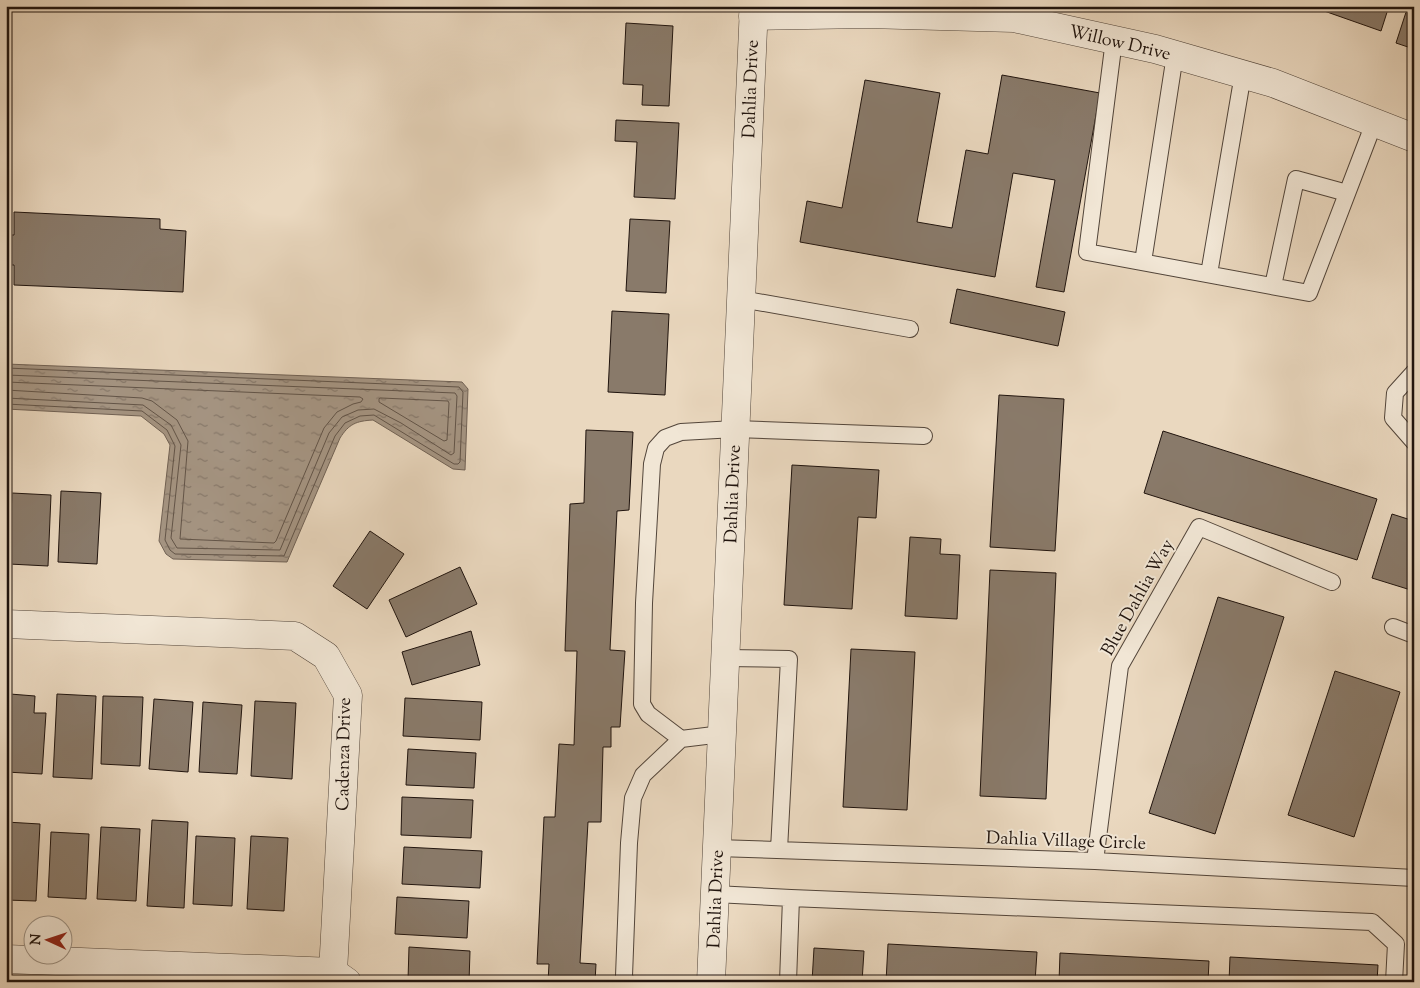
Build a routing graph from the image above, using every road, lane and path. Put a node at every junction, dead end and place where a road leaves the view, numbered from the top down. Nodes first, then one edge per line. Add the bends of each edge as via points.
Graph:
1 (753, 11) edge
2 (1114, 40) junction
3 (1175, 55) junction
4 (1242, 74) junction
5 (1374, 123) junction
6 (1414, 138) edge
7 (1347, 193) junction
8 (1143, 262) junction
9 (1209, 274) junction
10 (1273, 286) junction
11 (741, 298) junction
12 (910, 329) dead end
13 (1414, 372) edge
14 (735, 429) junction
15 (924, 436) dead end
16 (1414, 442) edge
17 (1332, 582) dead end
18 (6, 624) edge
19 (1393, 627) dead end
20 (1414, 635) edge
21 (725, 658) junction
22 (722, 734) junction
23 (681, 739) junction
24 (717, 848) junction
25 (779, 850) junction
26 (1095, 861) junction
27 (1414, 878) edge
28 (715, 894) junction
29 (791, 898) junction
30 (6, 959) edge
31 (340, 977) edge
32 (626, 982) edge
33 (711, 982) edge
34 (788, 982) edge
35 (1394, 982) edge

1 - 2 street, Willow Drive via 1014,18
1 - 11 street, Dahlia Drive
2 - 3 street, Willow Drive
2 - 8 lane via 1087,252
3 - 4 street, Willow Drive
3 - 8 lane
4 - 5 street, Willow Drive
4 - 9 lane
5 - 6 street, Willow Drive
5 - 7 lane
7 - 10 lane via 1309,293
7 - 10 lane via 1296,179
8 - 9 lane
9 - 10 lane
11 - 12 lane
11 - 14 street, Dahlia Drive
13 - 16 lane via 1395,393 1393,418
14 - 15 lane
14 - 21 street, Dahlia Drive
14 - 23 lane via 681,432 665,438 656,448 652,464 642,704 648,714
17 - 26 lane, Blue Dahlia Way via 1199,527 1120,666
18 - 31 street, Cadenza Drive via 296,636 326,656 348,695
19 - 20 lane
21 - 22 street, Dahlia Drive
21 - 25 lane via 790,659
22 - 23 lane
22 - 24 street, Dahlia Drive
23 - 32 lane via 643,775 634,798 625,935
24 - 25 lane, Dahlia Village Circle
24 - 28 street, Dahlia Drive
25 - 26 lane, Dahlia Village Circle
26 - 27 lane, Dahlia Village Circle
28 - 29 lane
28 - 33 street, Dahlia Drive
29 - 34 lane
29 - 35 lane via 1372,922 1396,944
30 - 31 street

